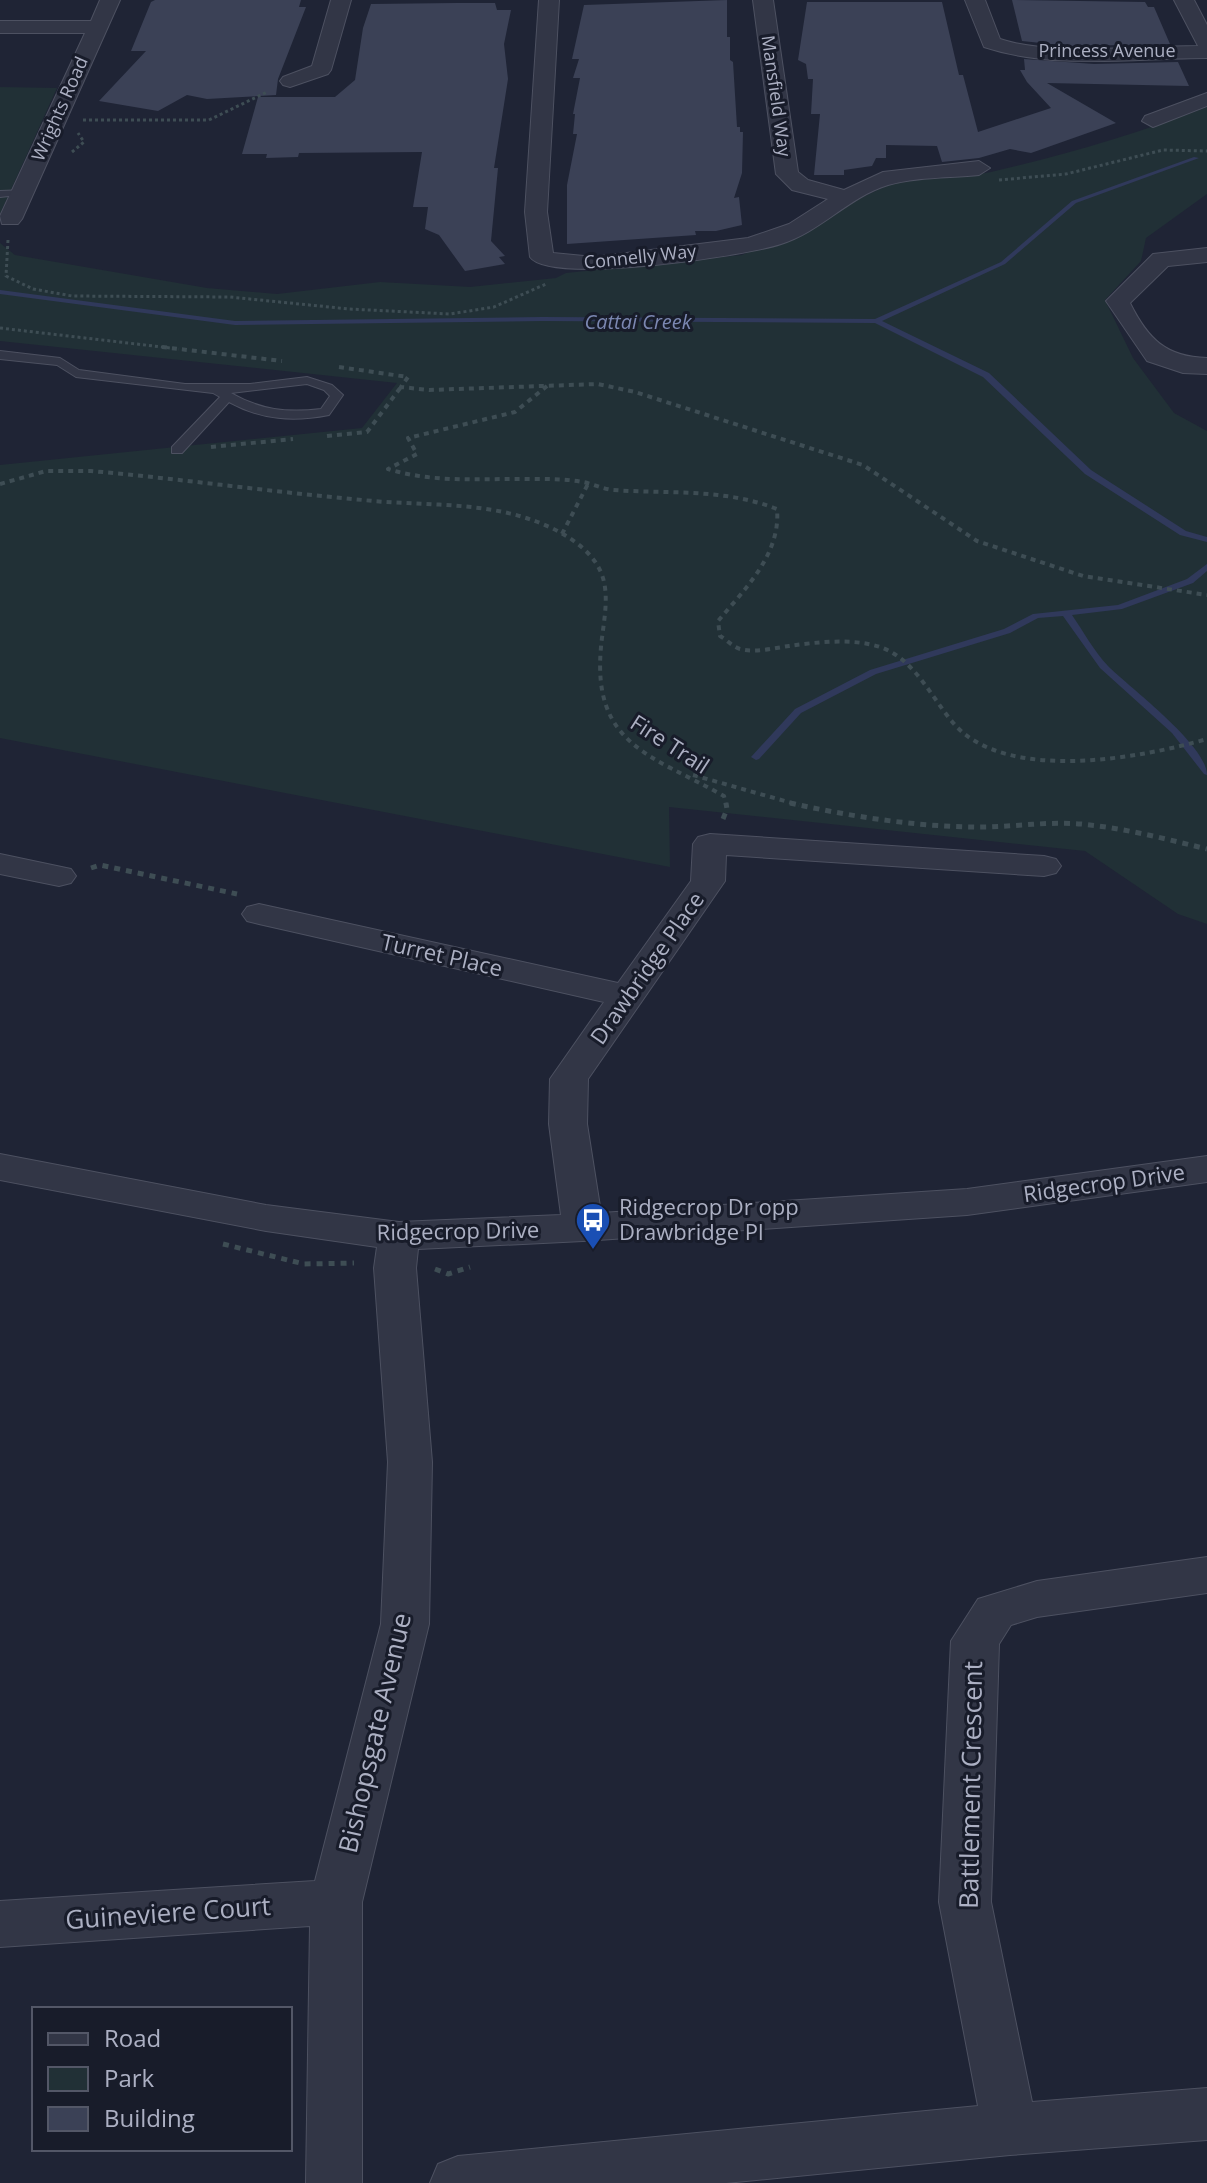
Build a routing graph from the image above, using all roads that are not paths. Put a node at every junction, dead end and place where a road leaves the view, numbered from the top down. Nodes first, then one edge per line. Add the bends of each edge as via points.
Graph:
1 (110, 0) edge
2 (341, 0) edge
3 (549, 0) edge
4 (763, 0) edge
5 (975, 0) edge
6 (1184, 0) edge
7 (0, 27) edge
8 (98, 27) junction
9 (1207, 44) edge
10 (1207, 52) edge
11 (290, 81) road end
12 (1207, 99) edge
13 (1153, 121) dead end
14 (983, 174) road end
15 (23, 192) junction
16 (0, 194) edge
17 (847, 197) junction
18 (10, 219) road end
19 (1207, 255) edge
20 (0, 355) edge
21 (1207, 366) edge
22 (222, 392) junction
23 (177, 450) dead end
24 (0, 864) edge
25 (1044, 866) dead end
26 (59, 876) road end
27 (259, 914) road end
28 (626, 996) junction
29 (0, 1167) edge
30 (1207, 1169) edge
31 (583, 1228) junction
32 (399, 1236) junction
33 (1207, 1575) edge
34 (336, 1902) junction
35 (0, 1924) edge
36 (1207, 2114) edge
37 (1010, 2129) junction
38 (334, 2183) edge
39 (458, 2183) edge

1 - 8 street, Wrights Road
2 - 11 street via 321,70
3 - 17 street, Connelly Way via 536,212 542,257 581,265 774,239
4 - 17 street, Mansfield Way via 787,174 800,185
5 - 10 street, Princess Avenue via 991,43 1007,49
6 - 9 street
7 - 8 street
8 - 15 street, Wrights Road
12 - 13 street
14 - 17 street, Connelly Way via 897,175
15 - 16 lane
15 - 18 street, Wrights Road
19 - 21 street via 1161,259 1118,301 1156,356
20 - 22 lane via 60,362 76,373
22 - 22 lane via 291,380 328,384 337,395 325,412 295,417 252,412
22 - 23 lane
24 - 26 street
25 - 28 street, Drawbridge Place via 710,844 708,881
27 - 28 street, Turret Place
28 - 31 street, Drawbridge Place via 569,1079 568,1124
29 - 32 street, Ridgecrop Drive via 307,1225
30 - 31 street, Ridgecrop Drive via 967,1202
31 - 32 street, Ridgecrop Drive
32 - 34 street, Bishopsgate Avenue via 395,1268 410,1462 405,1624
33 - 37 street, Battlement Crescent via 1037,1599 995,1612 975,1641 965,1902
34 - 35 street, Guineviere Court
34 - 38 street, Bishopsgate Avenue
36 - 37 street
37 - 39 street

